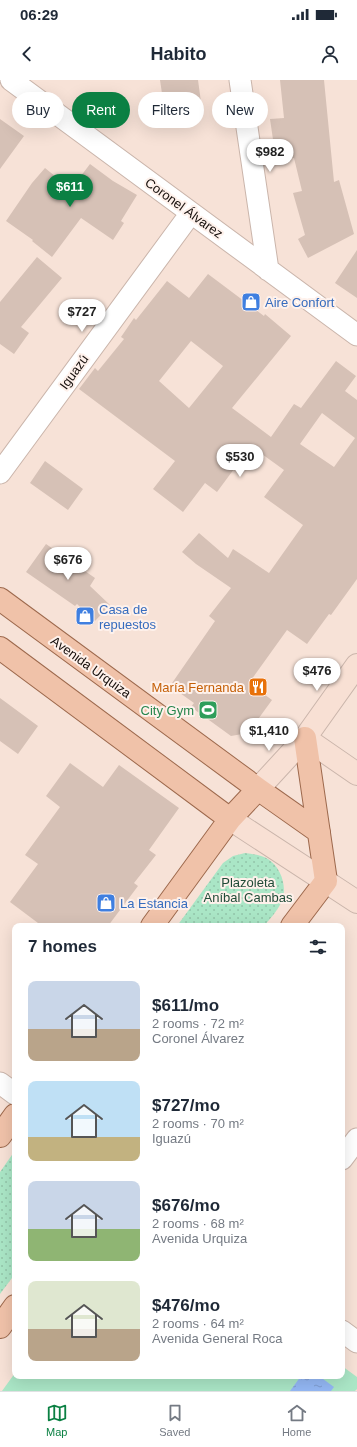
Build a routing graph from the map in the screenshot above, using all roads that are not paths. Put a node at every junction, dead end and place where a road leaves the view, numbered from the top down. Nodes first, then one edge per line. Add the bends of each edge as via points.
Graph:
1 (11, 80) edge
2 (240, 80) edge
3 (191, 213) junction
4 (268, 270) junction
5 (357, 334) edge
6 (0, 473) edge
7 (0, 599) edge
8 (0, 648) edge
9 (357, 665) edge
10 (305, 738) junction
11 (357, 774) edge
12 (258, 789) junction
13 (226, 825) junction
14 (319, 832) junction
15 (326, 881) junction
16 (357, 902) edge
17 (154, 923) edge
18 (294, 923) edge
19 (0, 1083) edge
20 (12, 1092) edge
21 (12, 1119) edge
22 (0, 1136) edge
23 (357, 1139) edge
24 (345, 1155) edge
25 (12, 1310) edge
26 (0, 1327) edge
27 (345, 1334) edge
28 (357, 1342) edge

1 - 3 street, Coronel Álvarez
2 - 4 street
3 - 4 street, Coronel Álvarez
3 - 6 street, Iguazú
4 - 5 street, Coronel Álvarez
7 - 12 main road, Avenida Urquiza
8 - 13 main road
9 - 10 main road
10 - 11 main road
10 - 12 main road
10 - 14 main road
12 - 13 main road
12 - 14 main road, Avenida Urquiza
13 - 15 main road
13 - 17 main road
14 - 15 main road
15 - 16 main road
15 - 18 main road
19 - 20 street
21 - 22 main road
23 - 24 street
25 - 26 main road
27 - 28 street

